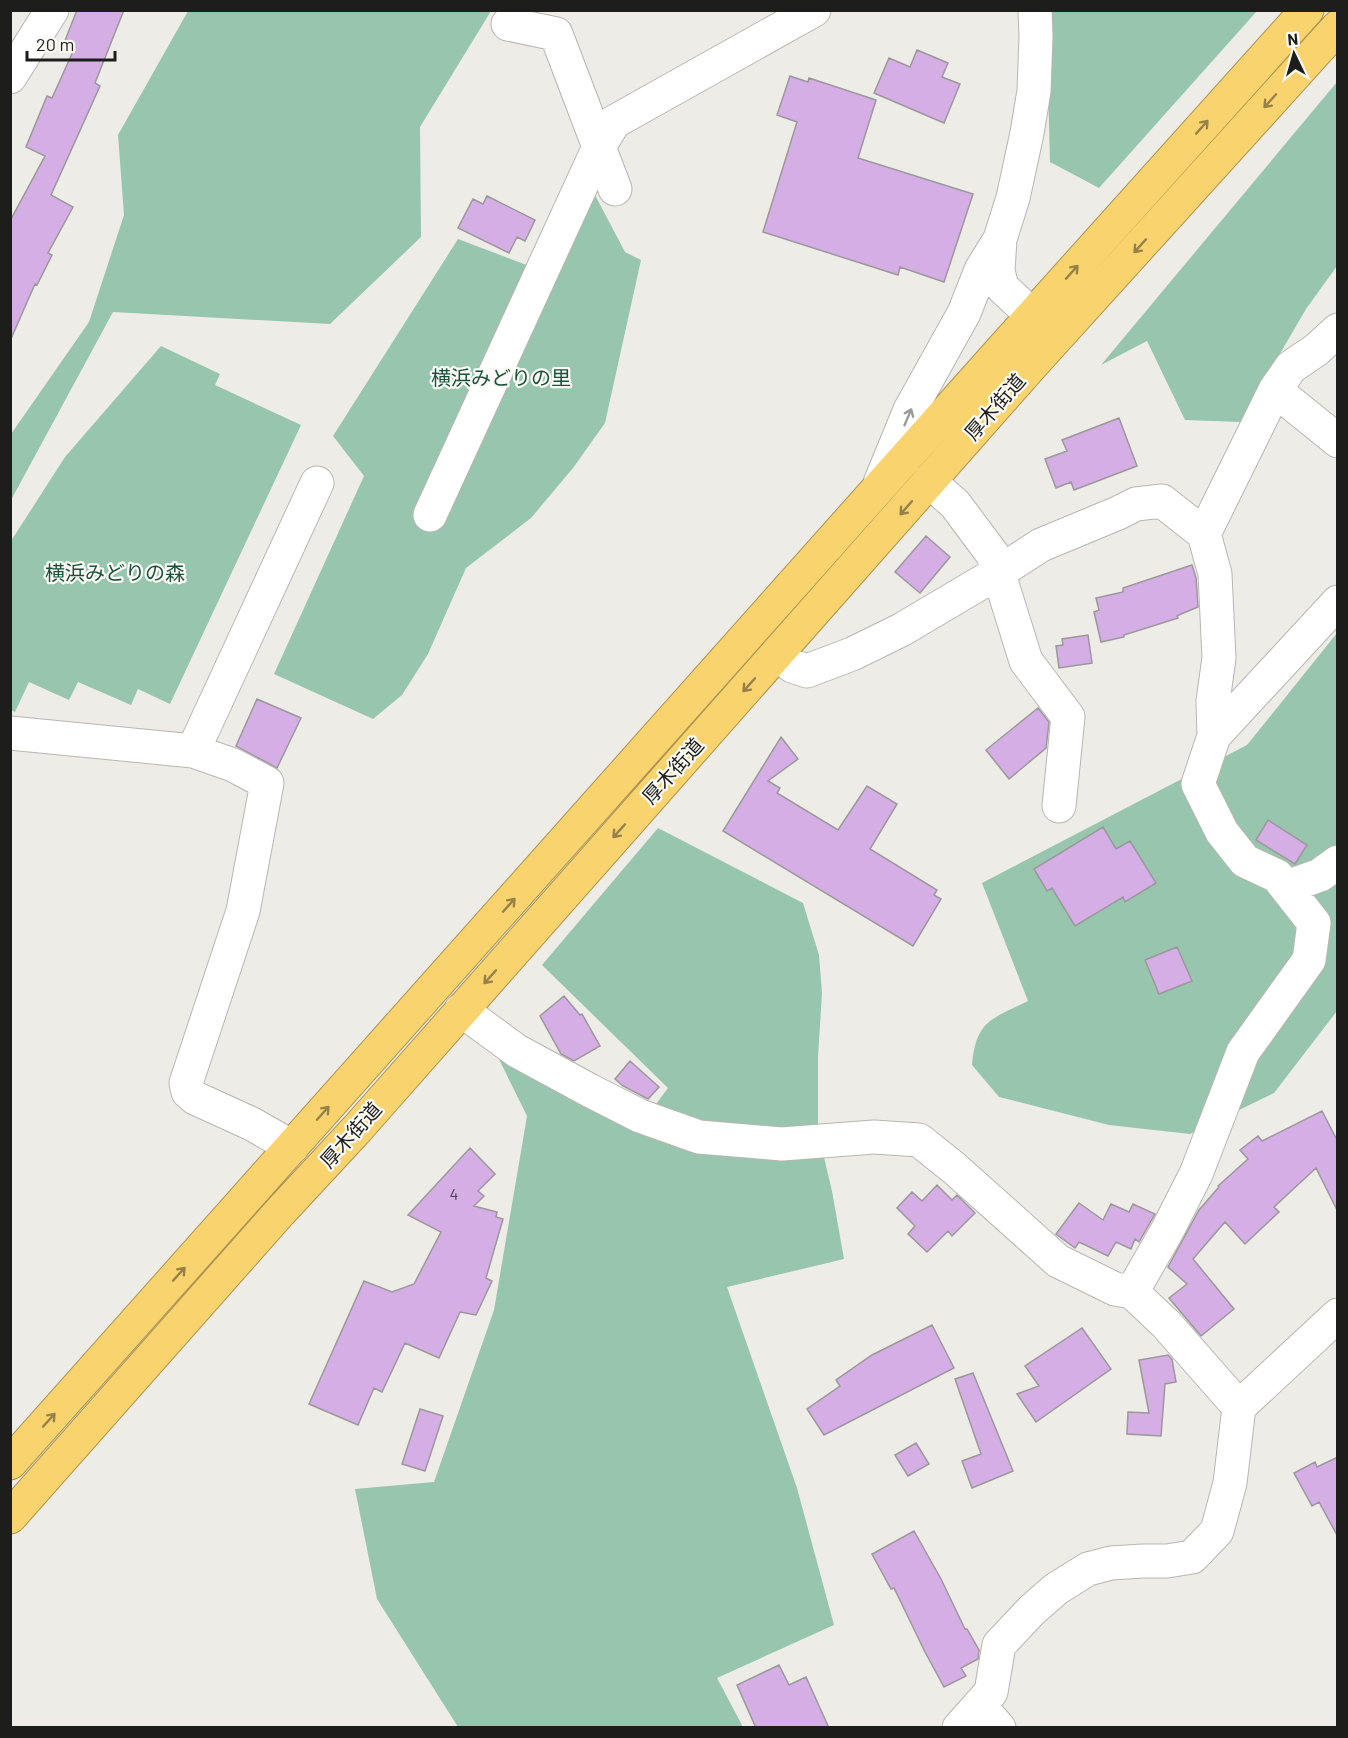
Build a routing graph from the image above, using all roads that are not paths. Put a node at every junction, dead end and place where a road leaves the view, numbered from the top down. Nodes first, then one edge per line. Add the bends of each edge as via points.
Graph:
1 (52, 10) edge
2 (814, 10) edge
3 (1035, 10) edge
4 (1307, 10) edge
5 (508, 24) dead end
6 (1338, 27) edge
7 (10, 77) edge
8 (599, 147) junction
9 (615, 189) dead end
10 (1000, 239) junction
11 (1033, 316) junction
12 (1338, 330) edge
13 (1057, 339) junction
14 (1275, 390) junction
15 (1338, 441) edge
16 (929, 482) junction
17 (317, 483) dead end
18 (878, 490) junction
19 (430, 515) dead end
20 (1204, 534) junction
21 (999, 573) junction
22 (1338, 602) edge
23 (778, 653) junction
24 (10, 733) edge
25 (1214, 736) junction
26 (193, 751) junction
27 (1059, 806) dead end
28 (1338, 861) edge
29 (1282, 882) junction
30 (461, 1010) junction
31 (292, 1147) junction
32 (1132, 1292) junction
33 (1338, 1315) edge
34 (1239, 1407) junction
35 (10, 1463) edge
36 (10, 1517) edge
37 (979, 1720) edge

1 - 7 street
2 - 8 street via 614,122
3 - 10 street via 1034,91 1013,198
11 -> 4 highway, 厚木街道
5 - 8 street via 556,34
6 -> 13 highway, 厚木街道
8 - 9 street
8 - 19 street
10 - 11 street via 998,271 1002,287
18 -> 10 street via 910,410
11 - 13 street
11 - 18 highway, 厚木街道
12 - 14 street via 1291,367
13 - 16 highway, 厚木街道
14 - 15 street
14 - 20 street
16 - 21 street via 955,504 993,555
16 -> 23 highway, 厚木街道
17 - 26 street
31 -> 18 highway, 厚木街道
20 - 21 street via 1162,501 1136,504 1041,545
20 - 25 street via 1215,574 1218,607
21 - 23 street via 901,630 807,671 792,666
21 - 27 street via 1026,661 1068,717
22 - 25 street
23 -> 30 highway, 厚木街道
24 - 26 street
25 - 29 street via 1197,784 1222,832 1245,861
26 - 31 street via 233,765 267,783 243,911 186,1083 188,1092
28 - 29 street via 1320,875
29 - 32 street via 1314,923 1309,960 1243,1052 1196,1174
30 - 32 street via 518,1051 578,1084 640,1116 699,1137 782,1144 874,1137 919,1140 1058,1261 1115,1289
30 - 36 highway, 厚木街道
35 -> 31 highway, 厚木街道
32 - 34 street via 1166,1324
33 - 34 street
34 - 37 street via 1230,1483 1217,1531 1192,1557 1167,1562 1111,1563 1088,1569 1056,1589 999,1645 991,1692

